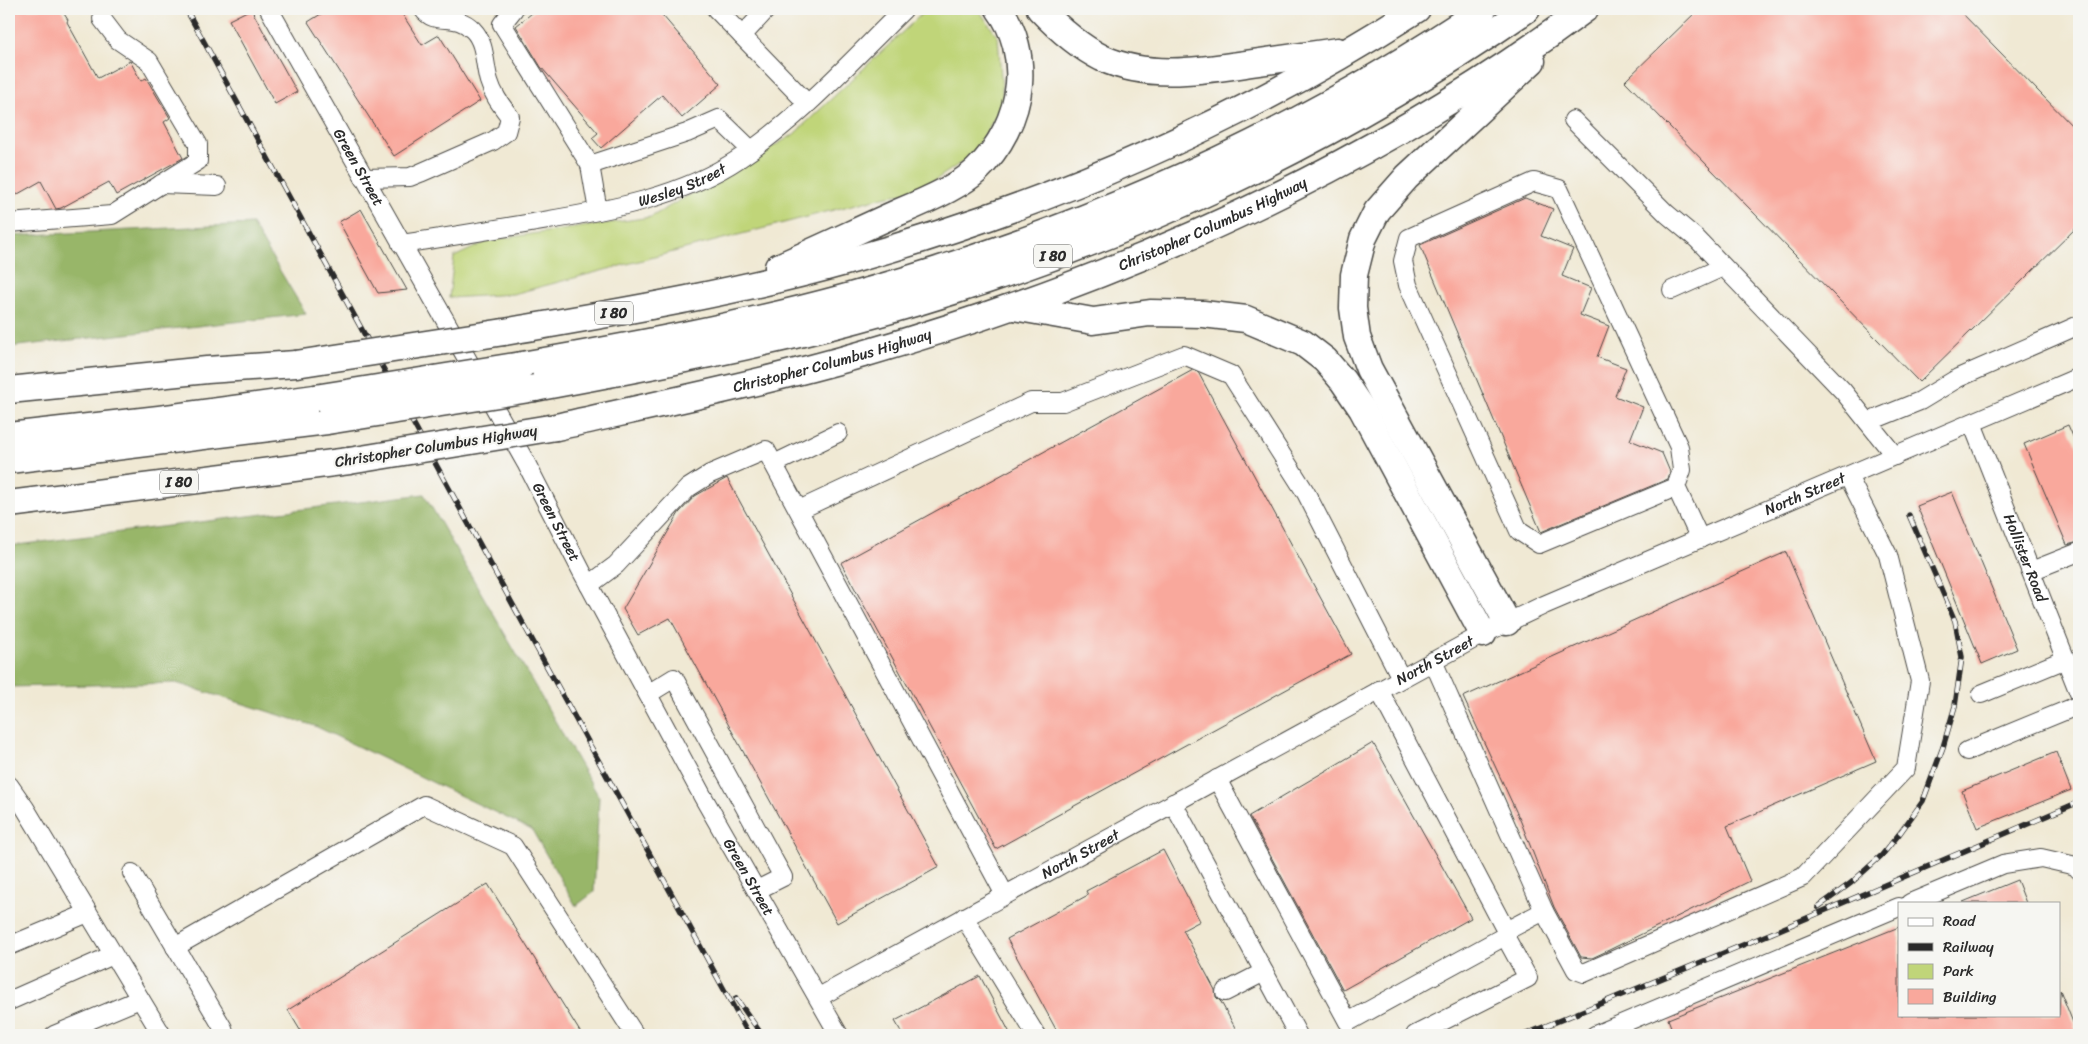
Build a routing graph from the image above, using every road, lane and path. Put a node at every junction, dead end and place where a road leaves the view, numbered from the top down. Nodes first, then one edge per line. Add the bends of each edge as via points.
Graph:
1 (423, 9) edge
2 (514, 9) edge
3 (716, 9) edge
4 (767, 9) edge
5 (904, 9) edge
6 (999, 9) edge
7 (1040, 9) edge
8 (1417, 9) edge
9 (1483, 9) edge
10 (1527, 9) edge
11 (1586, 9) edge
12 (276, 11) edge
13 (102, 19) dead end
14 (742, 36) junction
15 (1352, 49) junction
16 (807, 103) junction
17 (1572, 120) dead end
18 (751, 150) junction
19 (590, 165) junction
20 (364, 178) junction
21 (161, 184) junction
22 (216, 186) dead end
23 (598, 211) junction
24 (9, 222) edge
25 (401, 244) junction
26 (1723, 267) junction
27 (1672, 290) dead end
28 (724, 291) junction
29 (1013, 307) junction
30 (2079, 326) edge
31 (2079, 377) edge
32 (9, 390) edge
33 (1868, 422) junction
34 (1972, 423) junction
35 (838, 433) dead end
36 (9, 436) edge
37 (1895, 456) junction
38 (9, 460) edge
39 (774, 464) junction
40 (1848, 476) junction
41 (1676, 487) junction
42 (9, 504) edge
43 (799, 510) junction
44 (1700, 539) junction
45 (2079, 552) edge
46 (2031, 572) junction
47 (589, 585) junction
48 (1507, 622) junction
49 (1483, 634) junction
50 (2066, 659) junction
51 (1433, 661) junction
52 (1401, 678) junction
53 (1379, 690) junction
54 (2079, 693) edge
55 (648, 694) junction
56 (1981, 694) dead end
57 (2079, 705) edge
58 (1967, 751) dead end
59 (1217, 779) junction
60 (9, 785) edge
61 (1172, 803) junction
62 (2079, 870) edge
63 (132, 873) dead end
64 (757, 890) junction
65 (1005, 895) junction
66 (1912, 902) edge
67 (1898, 907) edge
68 (1544, 911) junction
69 (88, 914) junction
70 (964, 917) junction
71 (1506, 933) junction
72 (9, 946) edge
73 (176, 947) junction
74 (113, 955) junction
75 (1264, 972) junction
76 (1225, 992) dead end
77 (818, 997) junction
78 (140, 999) junction
79 (9, 1001) edge
80 (1352, 1029) edge
81 (54, 1035) edge
82 (162, 1035) edge
83 (225, 1035) edge
84 (635, 1035) edge
85 (839, 1035) edge
86 (1036, 1035) edge
87 (1298, 1035) edge
88 (1415, 1035) edge
89 (1595, 1035) edge

1 - 20 street via 427,16 465,22 475,31 483,49 488,80 496,99 510,117 506,132 493,141 410,177
2 - 19 street via 502,24
3 - 14 street
4 - 14 street
5 - 16 street, Wesley Street
6 - 28 highway via 1013,36 1020,65 1018,98 994,151 975,172 931,198
7 - 15 highway via 1078,44 1104,58 1132,67 1202,71
8 - 15 highway, I 80
9 - 36 highway, I 80, bridge via 1361,84 1260,139 1133,198 1020,243 904,281 785,313 522,365 315,398
10 - 38 highway, Christopher Columbus Highway / I 80, bridge via 1402,89 1292,150 1181,204 1066,252 957,290 829,327 708,355 535,388 327,421
11 - 29 highway, Christopher Columbus Highway / I 80 via 1481,80 1336,165 1235,216 1130,262
11 - 48 highway via 1388,198 1377,211 1363,239 1354,275 1352,308 1357,337 1369,369
12 - 20 street, Green Street
13 - 21 street via 118,40 149,61 198,144 198,161
14 - 16 street
15 - 28 highway, I 80 via 1186,136 1058,191 903,246
16 - 18 street, Wesley Street
17 - 26 street
18 - 19 street via 719,119
18 - 23 street, Wesley Street via 677,189
19 - 23 street
20 - 25 street, Green Street
21 - 22 street
21 - 24 street via 112,215
23 - 25 street, Wesley Street
25 - 47 street, Green Street via 526,463
26 - 27 street
26 - 33 street
28 - 32 highway, I 80, bridge via 504,332 296,364
29 - 42 highway, Christopher Columbus Highway / I 80, bridge via 754,384 556,427 349,461
29 - 49 highway via 1093,321 1150,313 1246,319 1303,343 1325,360 1362,409
30 - 33 street via 1958,378 1920,401
31 - 34 street, North Street
33 - 37 street
34 - 37 street, North Street
34 - 46 street, Hollister Road
35 - 39 street
37 - 40 street, North Street
39 - 43 street
39 - 47 street via 766,450 710,474 688,488 616,565
40 - 44 street, North Street
40 - 68 street via 1888,555 1920,681 1906,768 1803,877 1584,973 1576,970
41 - 41 street via 1682,470 1679,447 1560,189 1534,182 1410,238 1403,261 1408,285 1519,531 1539,544
41 - 44 street
43 - 52 street via 1031,402 1063,402 1184,355 1231,375 1306,493
43 - 65 street
44 - 48 street, North Street
45 - 46 street
46 - 50 street, Hollister Road
47 - 55 street, Green Street
48 - 49 street, North Street
49 - 51 street, North Street
50 - 54 street, Hollister Road
50 - 56 street
51 - 52 street, North Street
51 - 68 street
52 - 53 street, North Street
53 - 59 street, North Street
53 - 71 street
55 - 64 street, Green Street
55 - 64 street via 674,678 783,877
57 - 58 street
59 - 61 street, North Street
59 - 80 street
60 - 69 street
61 - 65 street, North Street
61 - 75 street
62 - 66 street via 2076,866 2041,858 2004,864
63 - 73 street
64 - 77 street, Green Street
65 - 70 street, North Street
67 - 89 street
68 - 71 street
69 - 72 street
69 - 74 street
70 - 77 street, North Street
70 - 86 street
71 - 80 street
71 - 88 street via 1528,978
73 - 83 street
73 - 84 street via 424,805 513,846
74 - 78 street
74 - 79 street
75 - 76 street
75 - 87 street
77 - 85 street, Green Street
78 - 81 street
78 - 82 street

